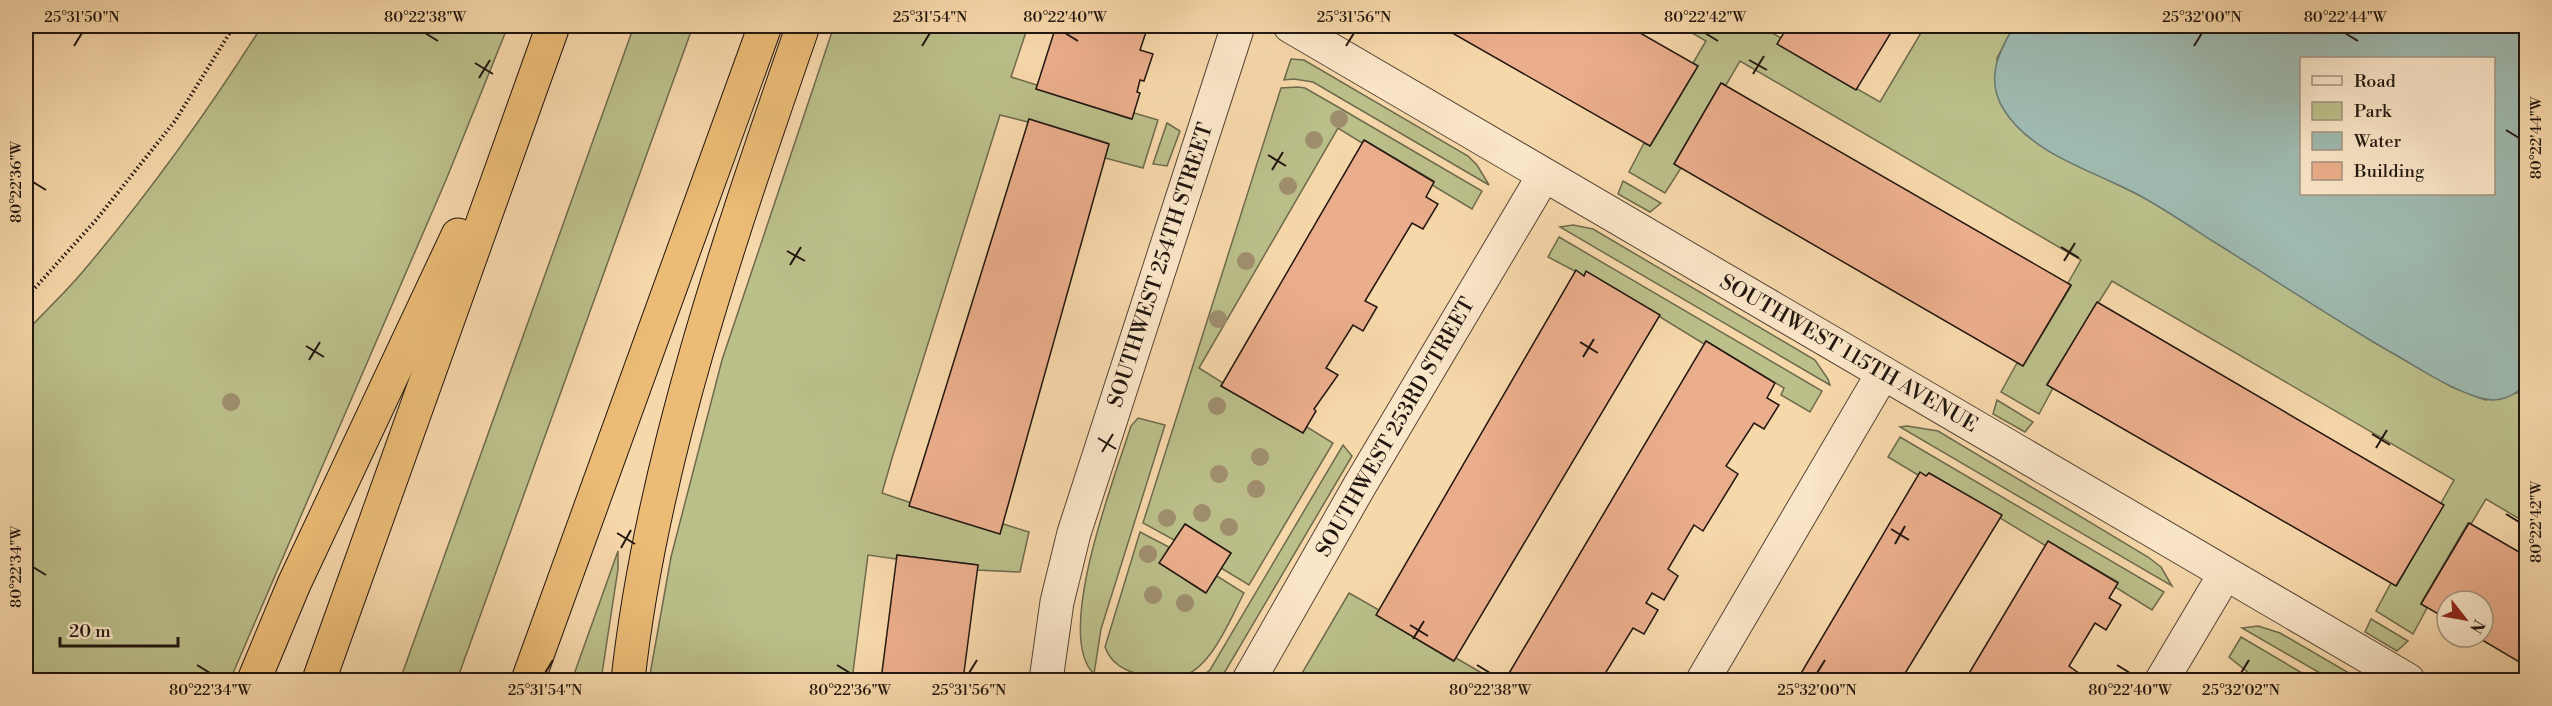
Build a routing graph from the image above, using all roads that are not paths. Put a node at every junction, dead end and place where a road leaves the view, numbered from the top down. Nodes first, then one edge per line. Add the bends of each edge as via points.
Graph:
1 (765, 26) edge
2 (803, 26) edge
3 (1238, 26) edge
4 (1290, 26) edge
5 (548, 40) edge
6 (1544, 175) junction
7 (1883, 373) junction
8 (2225, 574) junction
9 (254, 681) edge
10 (319, 681) edge
11 (528, 681) edge
12 (628, 681) edge
13 (1046, 681) edge
14 (1249, 681) edge
15 (1703, 681) edge
16 (2162, 681) edge
17 (2408, 681) edge

1 - 11 highway
2 - 12 highway via 726,256 676,435 658,506
3 - 13 street, SOUTHWEST 254TH STREET via 1074,533 1057,602
4 - 6 street, SOUTHWEST 115TH AVENUE
5 - 9 highway via 294,584
5 - 10 highway
6 - 7 street, SOUTHWEST 115TH AVENUE
6 - 14 street, SOUTHWEST 253RD STREET
7 - 8 street, SOUTHWEST 115TH AVENUE
7 - 15 street
8 - 16 street
8 - 17 street, SOUTHWEST 115TH AVENUE

